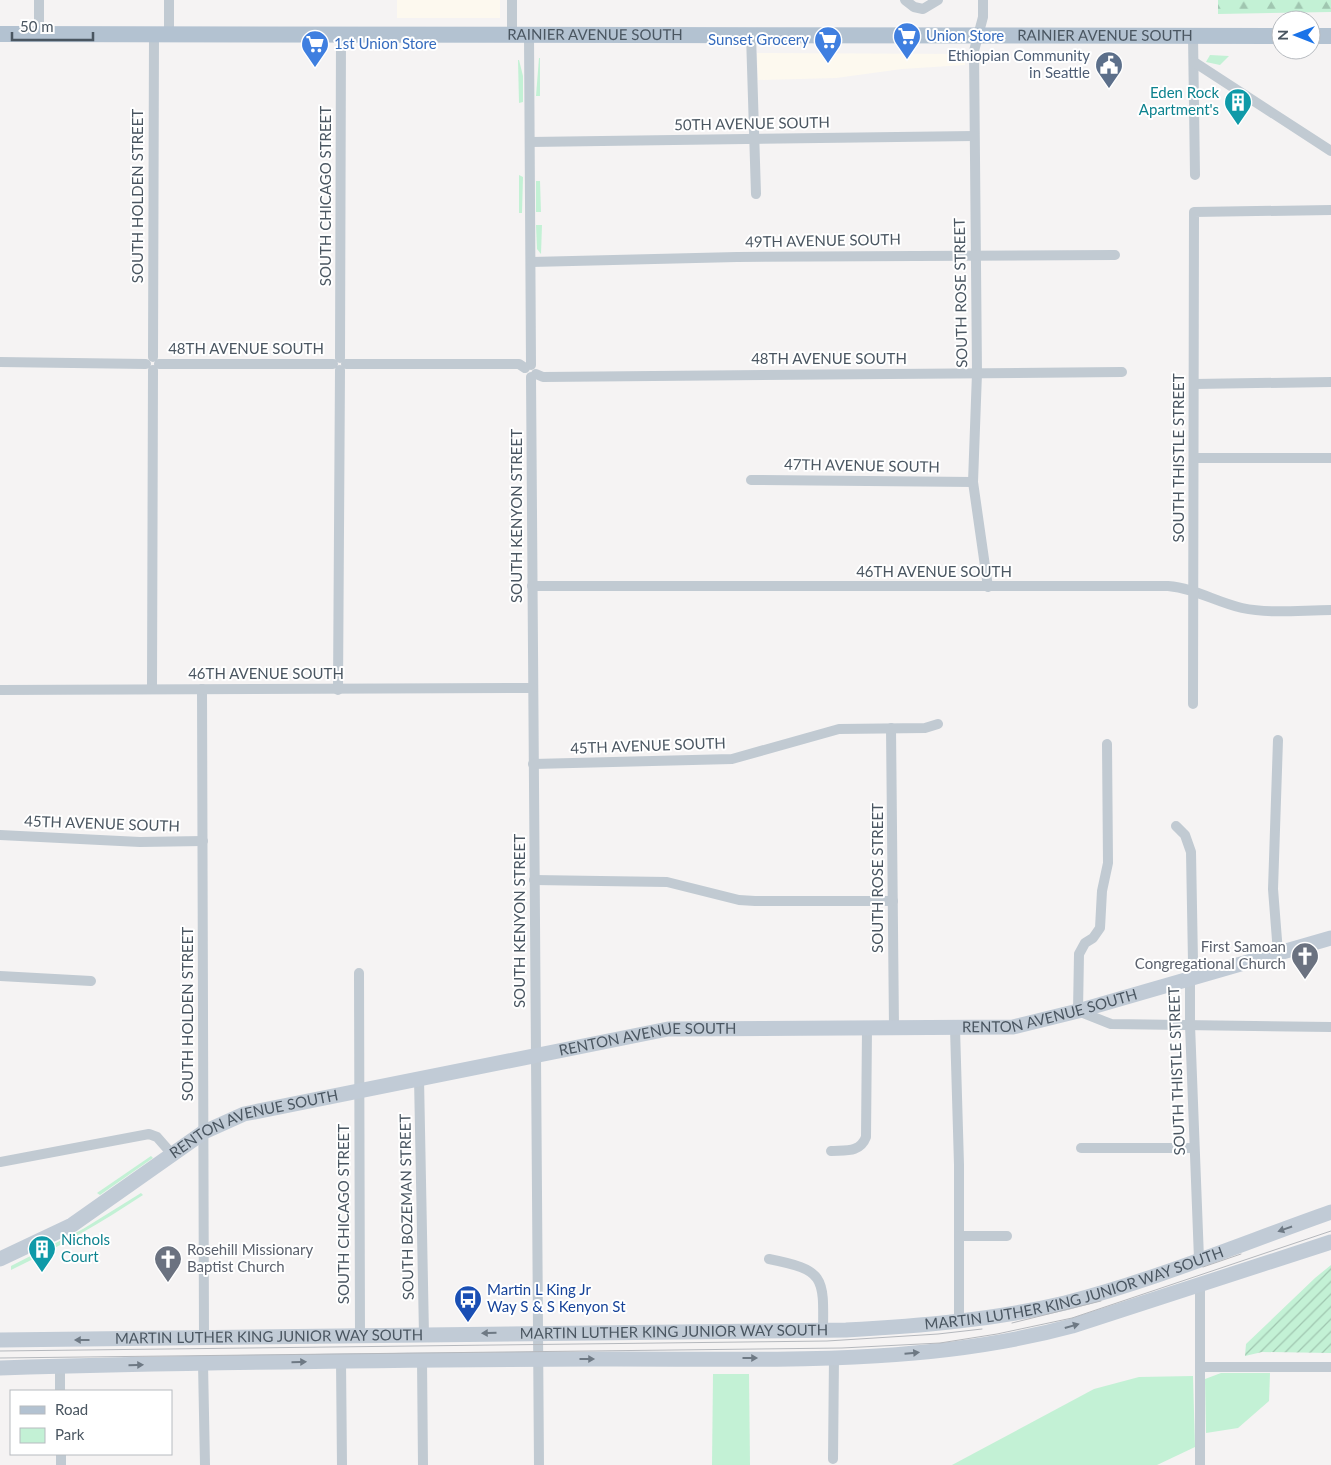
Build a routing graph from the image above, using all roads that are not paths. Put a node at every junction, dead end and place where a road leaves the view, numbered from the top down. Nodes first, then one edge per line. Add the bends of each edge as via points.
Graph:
1 (39, 0) edge
2 (169, 0) edge
3 (512, 0) edge
4 (906, 0) edge
5 (938, 0) edge
6 (983, 0) edge
7 (0, 34) edge
8 (39, 34) junction
9 (162, 34) junction
10 (342, 35) junction
11 (752, 35) junction
12 (512, 36) junction
13 (529, 36) junction
14 (978, 36) junction
15 (1194, 36) junction
16 (1271, 36) edge
17 (1194, 62) junction
18 (974, 136) junction
19 (754, 138) junction
20 (530, 142) junction
21 (1331, 150) edge
22 (1195, 175) dead end
23 (756, 194) dead end
24 (1331, 210) edge
25 (975, 254) junction
26 (1115, 255) dead end
27 (531, 262) junction
28 (0, 362) edge
29 (152, 364) junction
30 (340, 364) junction
31 (531, 371) junction
32 (1122, 372) dead end
33 (977, 374) junction
34 (1331, 382) edge
35 (1194, 384) junction
36 (1194, 458) junction
37 (1331, 458) edge
38 (750, 480) dead end
39 (973, 482) junction
40 (532, 586) junction
41 (988, 587) junction
42 (1194, 590) junction
43 (1331, 610) edge
44 (533, 688) junction
45 (152, 689) junction
46 (202, 689) junction
47 (0, 690) edge
48 (338, 690) junction
49 (1193, 704) dead end
50 (938, 724) dead end
51 (892, 728) junction
52 (1278, 740) dead end
53 (1107, 744) dead end
54 (533, 764) junction
55 (1176, 826) dead end
56 (0, 836) edge
57 (203, 841) junction
58 (534, 880) junction
59 (893, 901) junction
60 (1331, 938) edge
61 (1278, 953) junction
62 (359, 973) dead end
63 (0, 976) edge
64 (1190, 978) junction
65 (91, 981) dead end
66 (1078, 1011) junction
67 (1190, 1025) junction
68 (1331, 1026) edge
69 (867, 1028) junction
70 (894, 1028) junction
71 (954, 1028) junction
72 (536, 1055) junction
73 (419, 1078) junction
74 (359, 1091) junction
75 (204, 1132) junction
76 (1081, 1148) dead end
77 (1194, 1148) junction
78 (831, 1151) dead end
79 (171, 1153) junction
80 (0, 1162) edge
81 (1331, 1212) edge
82 (959, 1236) junction
83 (1007, 1236) dead end
84 (1331, 1242) edge
85 (769, 1258) dead end
86 (0, 1259) edge
87 (1199, 1259) junction
88 (1200, 1285) junction
89 (959, 1322) junction
90 (823, 1330) junction
91 (538, 1332) junction
92 (360, 1335) junction
93 (424, 1335) junction
94 (204, 1338) junction
95 (0, 1340) edge
96 (834, 1357) junction
97 (539, 1359) junction
98 (422, 1360) junction
99 (341, 1361) junction
100 (204, 1363) junction
101 (60, 1366) junction
102 (1200, 1367) junction
103 (1331, 1367) edge
104 (0, 1368) edge
105 (60, 1390) edge
106 (833, 1459) dead end
107 (205, 1465) edge
108 (342, 1465) edge
109 (423, 1465) edge
110 (539, 1465) edge
111 (1200, 1465) edge

1 - 8 street
2 - 9 street, SOUTH HOLDEN STREET
3 - 12 street
4 - 5 street via 922,10
6 - 14 street, SOUTH ROSE STREET
7 - 8 main road, RAINIER AVENUE SOUTH
8 - 9 main road, RAINIER AVENUE SOUTH
9 - 10 main road, RAINIER AVENUE SOUTH
9 - 29 street, SOUTH HOLDEN STREET
10 - 12 main road, RAINIER AVENUE SOUTH
10 - 30 street, SOUTH CHICAGO STREET
11 - 13 main road, RAINIER AVENUE SOUTH
11 - 14 main road, RAINIER AVENUE SOUTH
11 - 19 street
12 - 13 main road, RAINIER AVENUE SOUTH
13 - 20 street, SOUTH KENYON STREET
14 - 15 main road, RAINIER AVENUE SOUTH
14 - 18 street, SOUTH ROSE STREET via 974,51
15 - 16 main road, RAINIER AVENUE SOUTH
15 - 17 street
17 - 21 street
17 - 22 street
18 - 19 street, 50TH AVENUE SOUTH
18 - 25 street, SOUTH ROSE STREET
19 - 20 street, 50TH AVENUE SOUTH
19 - 23 street
20 - 27 street, SOUTH KENYON STREET
24 - 35 street, SOUTH THISTLE STREET via 1194,212
25 - 26 street, 49TH AVENUE SOUTH
25 - 27 street, 49TH AVENUE SOUTH
25 - 33 street, SOUTH ROSE STREET
27 - 31 street, SOUTH KENYON STREET
28 - 29 street, 48TH AVENUE SOUTH
29 - 30 street, 48TH AVENUE SOUTH
29 - 45 street, SOUTH HOLDEN STREET
30 - 31 street, 48TH AVENUE SOUTH via 519,364
30 - 48 street, SOUTH CHICAGO STREET
31 - 33 street, 48TH AVENUE SOUTH via 543,377
31 - 40 street, SOUTH KENYON STREET
32 - 33 street, 48TH AVENUE SOUTH
33 - 39 street, SOUTH ROSE STREET
34 - 35 street
35 - 36 street, SOUTH THISTLE STREET
36 - 37 street
36 - 42 street, SOUTH THISTLE STREET
38 - 39 street, 47TH AVENUE SOUTH
39 - 41 street, SOUTH ROSE STREET
40 - 41 street, 46TH AVENUE SOUTH
40 - 44 street, SOUTH KENYON STREET
41 - 42 street, 46TH AVENUE SOUTH via 1168,586
42 - 43 street, 46TH AVENUE SOUTH via 1251,609
42 - 49 street, SOUTH THISTLE STREET
44 - 48 street, 46TH AVENUE SOUTH
44 - 54 street, SOUTH KENYON STREET
45 - 46 street, 46TH AVENUE SOUTH
45 - 47 street, 46TH AVENUE SOUTH
46 - 48 street, 46TH AVENUE SOUTH
46 - 57 street, SOUTH HOLDEN STREET
50 - 51 street, 45TH AVENUE SOUTH via 925,728
51 - 54 street, 45TH AVENUE SOUTH via 825,731 750,756 725,760
51 - 59 street, SOUTH ROSE STREET
52 - 61 street via 1273,889
53 - 66 street via 1108,863 1102,891 1100,928 1079,954
54 - 58 street, SOUTH KENYON STREET
55 - 64 street, SOUTH THISTLE STREET via 1185,835 1190,852 1193,962
56 - 57 street, 45TH AVENUE SOUTH via 140,842
57 - 75 street, SOUTH HOLDEN STREET
58 - 59 street via 667,882 754,901
58 - 72 street, SOUTH KENYON STREET
59 - 70 street, SOUTH ROSE STREET
60 - 61 main road, RENTON AVENUE SOUTH
61 - 64 main road, RENTON AVENUE SOUTH
62 - 74 street, SOUTH CHICAGO STREET
63 - 65 street
64 - 66 main road, RENTON AVENUE SOUTH
64 - 67 street, SOUTH THISTLE STREET
66 - 67 street via 1111,1024
66 - 71 main road, RENTON AVENUE SOUTH via 1013,1027
67 - 68 street
67 - 77 street, SOUTH THISTLE STREET
69 - 70 main road, RENTON AVENUE SOUTH
69 - 72 main road, RENTON AVENUE SOUTH via 668,1029
69 - 78 street via 866,1137 858,1148
70 - 71 main road, RENTON AVENUE SOUTH
71 - 82 street
72 - 73 main road, RENTON AVENUE SOUTH
72 - 91 street, SOUTH KENYON STREET
73 - 74 main road, RENTON AVENUE SOUTH
73 - 93 street, SOUTH BOZEMAN STREET
74 - 75 main road, RENTON AVENUE SOUTH via 244,1114
74 - 92 street, SOUTH CHICAGO STREET
75 - 79 main road, RENTON AVENUE SOUTH
75 - 94 street, SOUTH HOLDEN STREET
76 - 77 street
77 - 87 street, SOUTH THISTLE STREET
79 - 80 street via 157,1137 148,1134
79 - 86 main road, RENTON AVENUE SOUTH via 72,1225
81 -> 87 main road, MARTIN LUTHER KING JUNIOR WAY SOUTH
82 - 83 street
82 - 89 street
84 - 88 main road, MARTIN LUTHER KING JUNIOR WAY SOUTH
85 - 90 street via 797,1264 816,1275 823,1292
87 - 89 main road, MARTIN LUTHER KING JUNIOR WAY SOUTH via 1067,1302
96 -> 88 main road, MARTIN LUTHER KING JUNIOR WAY SOUTH via 953,1349 1034,1336
88 - 102 street
89 - 90 main road, MARTIN LUTHER KING JUNIOR WAY SOUTH
90 - 91 main road, MARTIN LUTHER KING JUNIOR WAY SOUTH
91 -> 93 main road, MARTIN LUTHER KING JUNIOR WAY SOUTH
91 - 97 street, SOUTH KENYON STREET
92 - 93 main road, MARTIN LUTHER KING JUNIOR WAY SOUTH
92 - 94 main road, MARTIN LUTHER KING JUNIOR WAY SOUTH
94 -> 95 main road, MARTIN LUTHER KING JUNIOR WAY SOUTH
97 -> 96 main road, MARTIN LUTHER KING JUNIOR WAY SOUTH
96 - 106 street
97 - 98 main road, MARTIN LUTHER KING JUNIOR WAY SOUTH
97 - 110 street, SOUTH KENYON STREET
98 - 99 main road, MARTIN LUTHER KING JUNIOR WAY SOUTH
98 - 109 street
100 -> 99 main road, MARTIN LUTHER KING JUNIOR WAY SOUTH
99 - 108 street
101 -> 100 main road, MARTIN LUTHER KING JUNIOR WAY SOUTH
100 - 107 street
101 - 104 main road, MARTIN LUTHER KING JUNIOR WAY SOUTH
101 - 105 street
102 - 103 street
102 - 111 street

